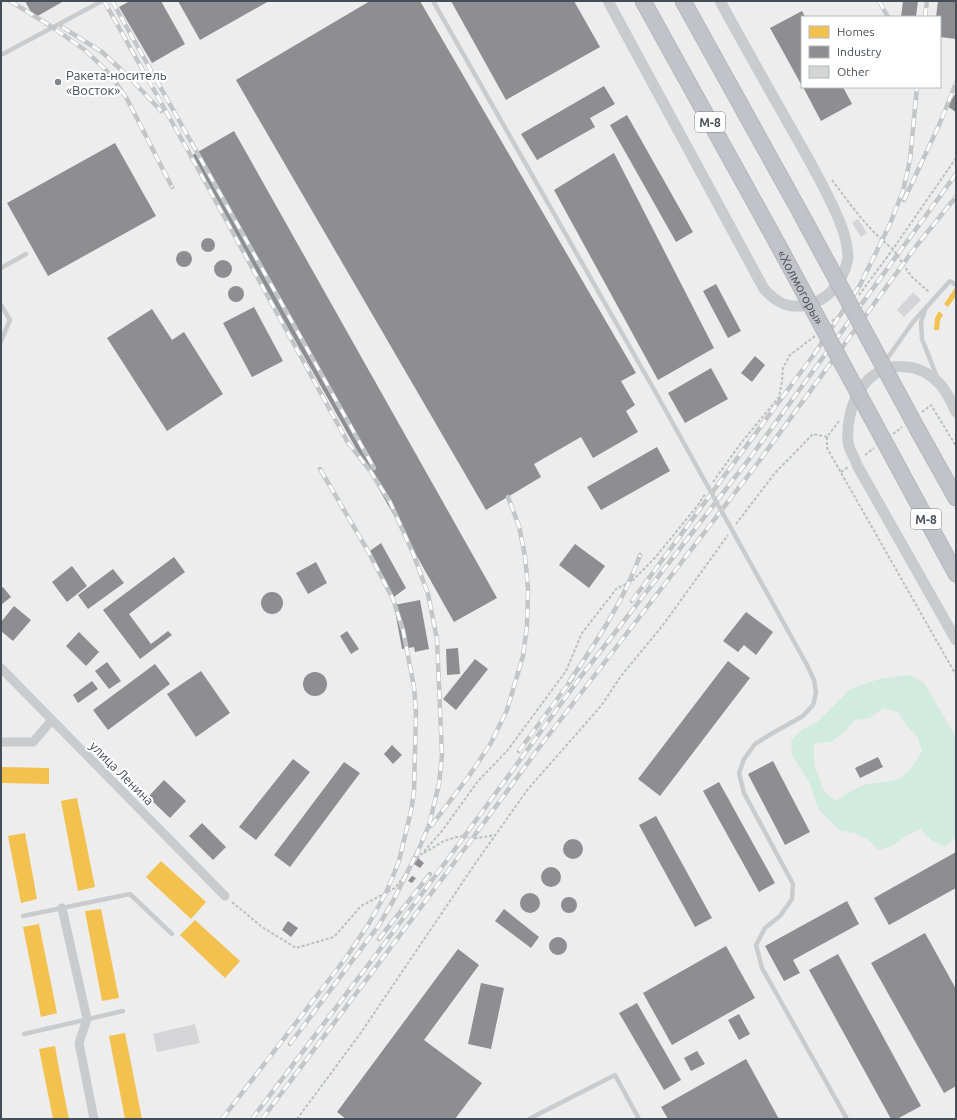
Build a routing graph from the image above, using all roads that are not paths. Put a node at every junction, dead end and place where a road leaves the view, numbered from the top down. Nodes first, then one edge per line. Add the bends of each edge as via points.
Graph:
1 (102, 1) edge
2 (433, 1) edge
3 (608, 1) edge
4 (643, 1) edge
5 (683, 1) edge
6 (720, 1) edge
7 (1, 55) edge
8 (26, 254) dead end
9 (1, 268) edge
10 (956, 285) edge
11 (1, 304) edge
12 (927, 307) junction
13 (1, 341) edge
14 (880, 370) junction
15 (940, 384) junction
16 (955, 407) edge
17 (956, 498) edge
18 (956, 574) edge
19 (956, 640) edge
20 (1, 668) edge
21 (52, 720) junction
22 (1, 742) edge
23 (225, 896) road end
24 (62, 908) junction
25 (23, 916) dead end
26 (172, 934) dead end
27 (124, 1011) dead end
28 (87, 1019) junction
29 (24, 1034) dead end
30 (94, 1119) edge
31 (529, 1119) edge
32 (639, 1119) edge
33 (847, 1119) edge

1 - 7 lane
2 - 33 lane, bridge via 656,393 814,680 816,693 812,706 803,716 755,744 744,759 739,773 744,793 793,884 792,899 780,916 764,928 756,945 762,968
3 - 6 street via 764,289 772,298 784,304 809,304 824,298 842,278 848,259 845,235 809,160
4 - 18 highway, «Холмогоры» / М-8, bridge
5 - 17 highway, М-8, bridge
8 - 9 lane
10 - 12 lane via 950,281
11 - 13 lane via 10,320
12 - 14 lane via 913,322
12 - 15 lane via 921,322 922,339
14 - 15 street via 900,366 916,368
14 - 19 street via 870,377 856,397 850,414 848,444
15 - 16 street
20 - 21 street, улица Ленина
21 - 22 street via 33,742
21 - 23 street, улица Ленина
24 - 25 lane
24 - 26 lane via 130,894
24 - 28 street
27 - 28 lane
28 - 29 lane
28 - 30 street via 79,1043
31 - 32 lane via 615,1075

